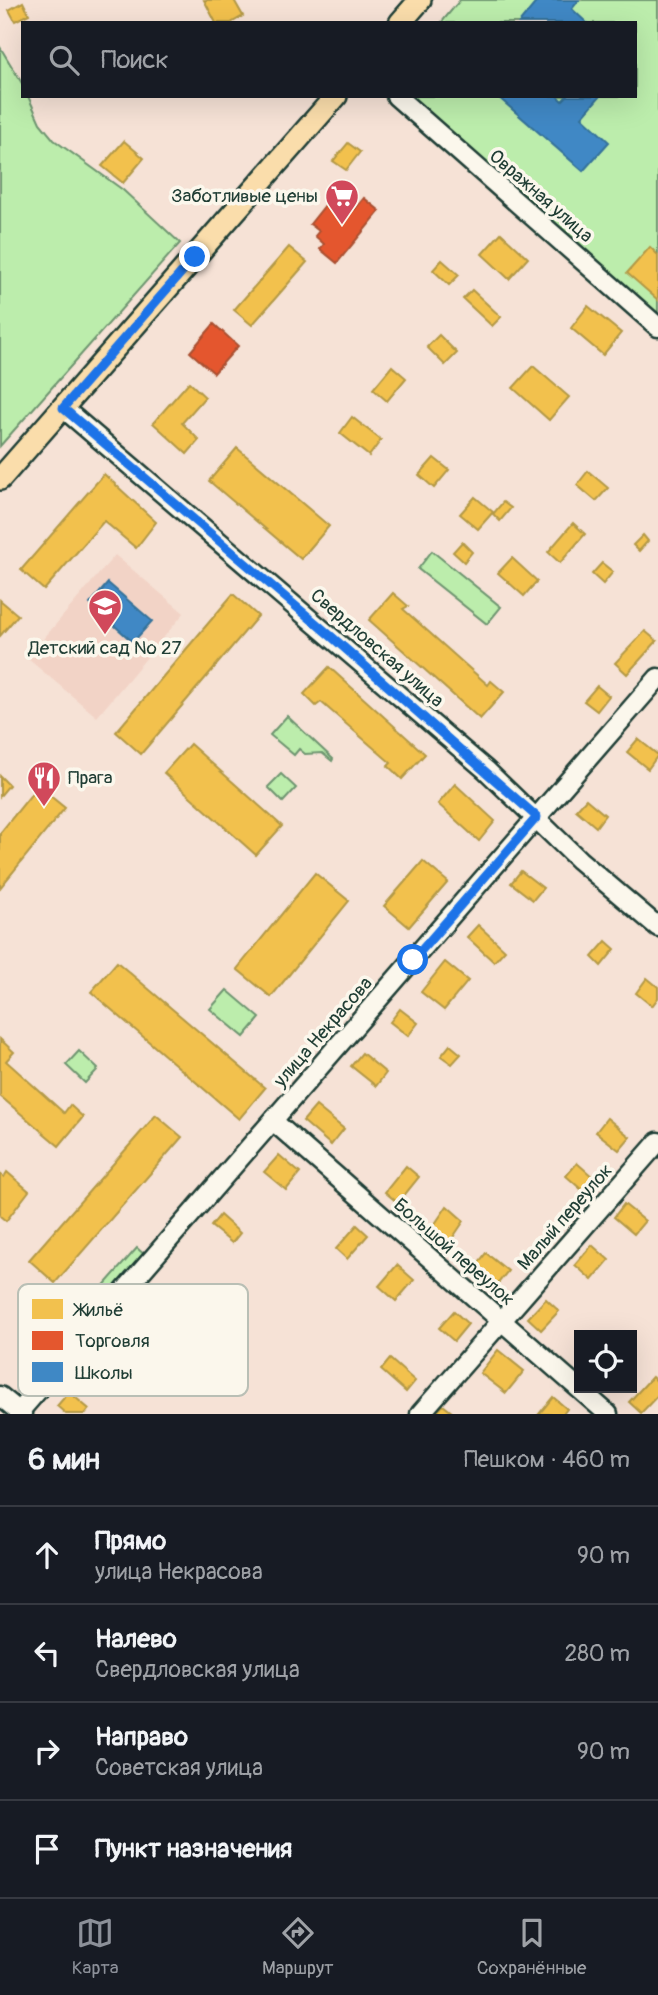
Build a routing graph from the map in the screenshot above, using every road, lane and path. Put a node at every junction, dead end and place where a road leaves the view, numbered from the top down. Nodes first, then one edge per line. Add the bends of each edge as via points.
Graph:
1 (420, 0) edge
2 (402, 21) edge
3 (334, 98) edge
4 (398, 98) edge
5 (658, 327) edge
6 (63, 408) junction
7 (0, 479) edge
8 (658, 678) edge
9 (537, 817) junction
10 (658, 927) edge
11 (273, 1121) junction
12 (658, 1142) edge
13 (132, 1284) edge
14 (502, 1321) junction
15 (0, 1395) edge
16 (35, 1396) edge
17 (20, 1413) edge
18 (420, 1414) edge
19 (608, 1414) edge

1 - 2 main road
3 - 6 main road
4 - 5 street, Овражная улица
6 - 7 main road
6 - 9 street, Свердловская улица
8 - 9 street, улица Некрасова
9 - 10 street, Свердловская улица
9 - 11 street, улица Некрасова
11 - 13 street, улица Некрасова
11 - 14 street, Большой переулок
12 - 14 street, Малый переулок
14 - 18 street, Малый переулок
14 - 19 street, Большой переулок
15 - 17 street
16 - 17 street, улица Некрасова

